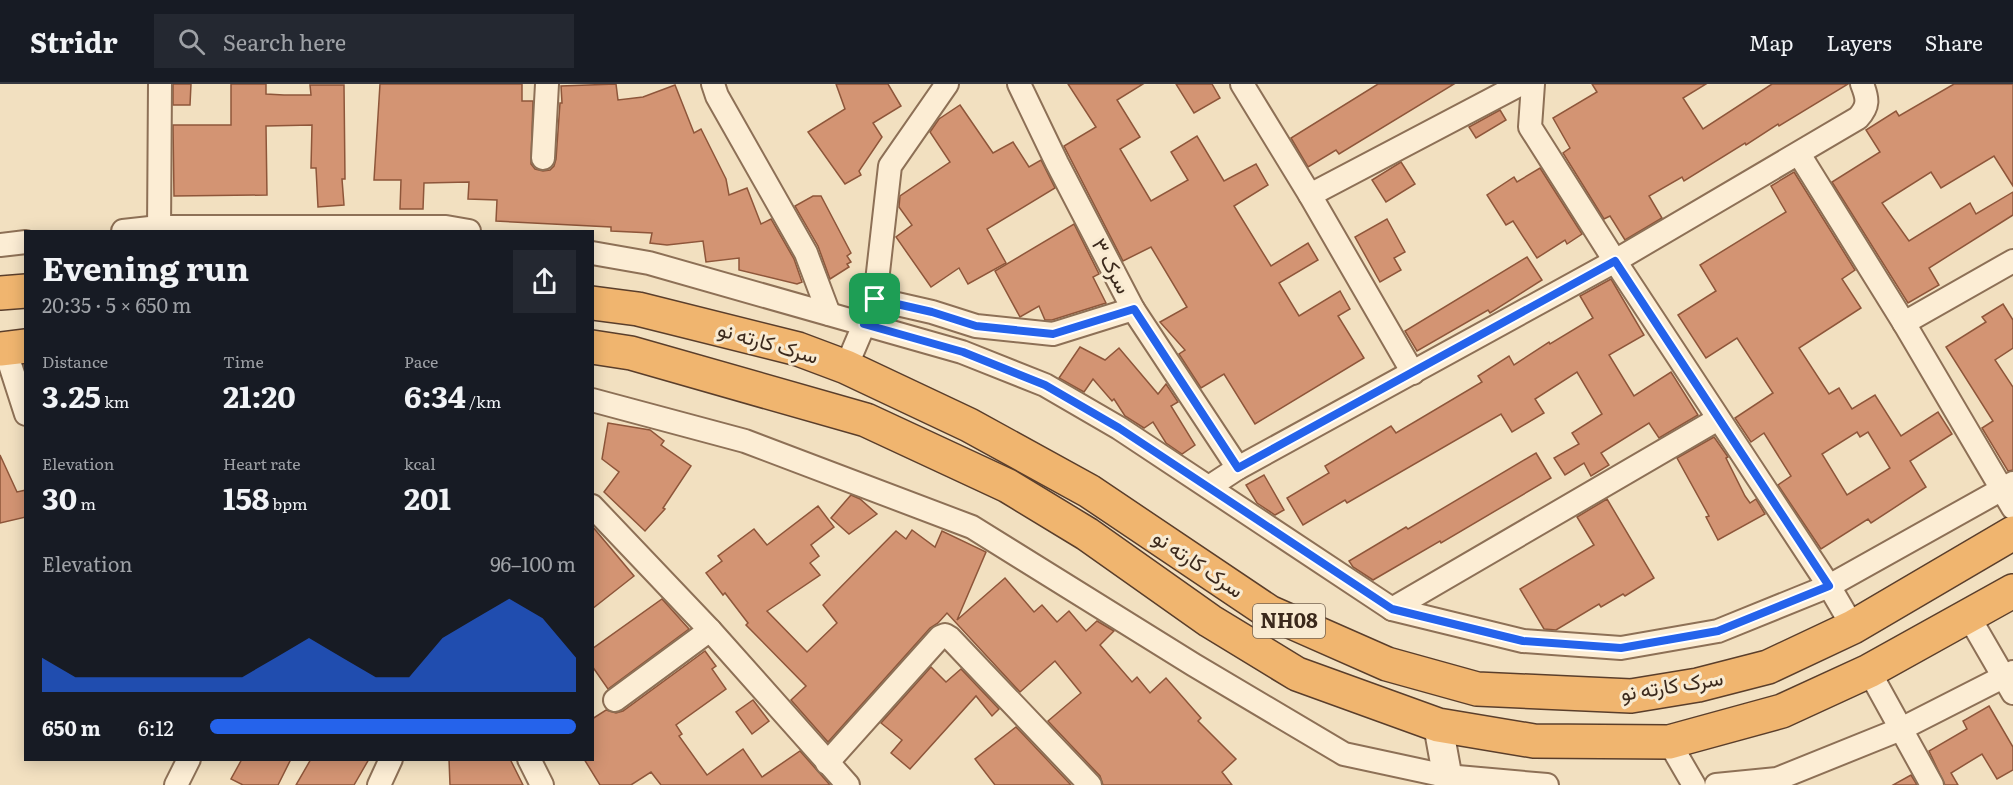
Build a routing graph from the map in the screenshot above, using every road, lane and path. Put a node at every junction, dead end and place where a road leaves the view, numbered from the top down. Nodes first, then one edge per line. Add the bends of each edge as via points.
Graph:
1 (160, 84) edge
2 (547, 84) edge
3 (713, 84) edge
4 (947, 84) edge
5 (1019, 84) edge
6 (1242, 84) edge
7 (1521, 84) edge
8 (1533, 84) edge
9 (1862, 84) edge
10 (1799, 154) junction
11 (543, 158) dead end
12 (1310, 195) junction
13 (159, 229) edge
14 (141, 230) edge
15 (463, 230) edge
16 (24, 242) edge
17 (0, 245) edge
18 (594, 253) edge
19 (1615, 261) junction
20 (2013, 261) edge
21 (24, 291) edge
22 (0, 293) edge
23 (875, 299) junction
24 (594, 303) edge
25 (638, 309) junction
26 (1134, 309) junction
27 (829, 314) junction
28 (1904, 323) junction
29 (864, 324) junction
30 (594, 347) edge
31 (10, 348) edge
32 (631, 353) junction
33 (846, 367) junction
34 (1413, 374) junction
35 (17, 400) edge
36 (594, 401) edge
37 (1718, 419) junction
38 (1238, 468) junction
39 (1209, 487) junction
40 (2009, 493) edge
41 (594, 508) edge
42 (2013, 533) edge
43 (1829, 586) junction
44 (2013, 591) edge
45 (1392, 609) junction
46 (1969, 616) junction
47 (1853, 627) junction
48 (710, 630) junction
49 (1869, 671) junction
50 (2010, 681) edge
51 (615, 700) dead end
52 (1438, 725) junction
53 (1901, 729) junction
54 (1669, 742) junction
55 (188, 761) edge
56 (391, 761) edge
57 (530, 761) edge
58 (827, 763) junction
59 (1447, 780) edge
60 (176, 785) edge
61 (379, 785) edge
62 (542, 785) edge
63 (848, 785) edge
64 (1090, 785) edge
65 (1547, 785) edge
66 (1694, 785) edge
67 (1716, 785) edge
68 (1932, 785) edge

1 - 13 street
2 - 11 street
3 - 27 street via 806,253
4 - 23 street via 890,166
5 - 26 street, سرک ۳
6 - 12 street
7 - 12 street
8 - 19 street via 1530,128
9 - 10 street via 1867,108 1858,118
10 - 19 street
10 - 28 street
12 - 34 street
13 - 14 street
13 - 15 street
16 - 17 street
18 - 27 street via 649,263
19 - 34 street
19 - 37 street
20 - 28 street
21 - 22 highway
23 - 26 street via 976,326 1053,334
23 - 29 street
24 - 25 highway, سرک کارته نو / NH08
25 - 32 highway
25 - 33 highway, سرک کارته نو / NH08 via 798,349
26 - 38 street, سرک ۳
27 - 29 street
28 - 40 street
29 - 33 street
29 - 39 street via 963,352 1045,385
30 - 32 highway, سرک کارته نو / NH08
31 - 35 street
32 - 52 highway, سرک کارته نو / NH08 via 866,420 1008,486 1088,534 1210,621 1297,674
33 - 47 highway, سرک کارته نو / NH08 via 969,425 1089,491 1269,612 1388,664 1477,689 1631,696 1698,686 1768,667
34 - 38 street
36 - 59 street via 745,441 972,527 1344,754
37 - 43 street
37 - 45 street
38 - 39 street
39 - 45 street
40 - 43 street
41 - 48 street
42 - 47 highway, سرک کارته نو / NH08
43 - 45 street via 1718,631 1621,648 1523,641
43 - 47 street
44 - 46 highway, سرک کارته نو / NH08
46 - 49 highway, سرک کارته نو / NH08
46 - 50 street
48 - 51 street
48 - 58 street
49 - 53 street
49 - 54 highway, سرک کارته نو / NH08 via 1782,711
50 - 53 street
52 - 54 highway, سرک کارته نو / NH08 via 1534,741
52 - 59 street
53 - 67 street via 1777,779
53 - 68 street
54 - 66 street
55 - 60 street
56 - 61 street
57 - 62 street
58 - 63 street
58 - 64 street via 945,635
59 - 65 street

